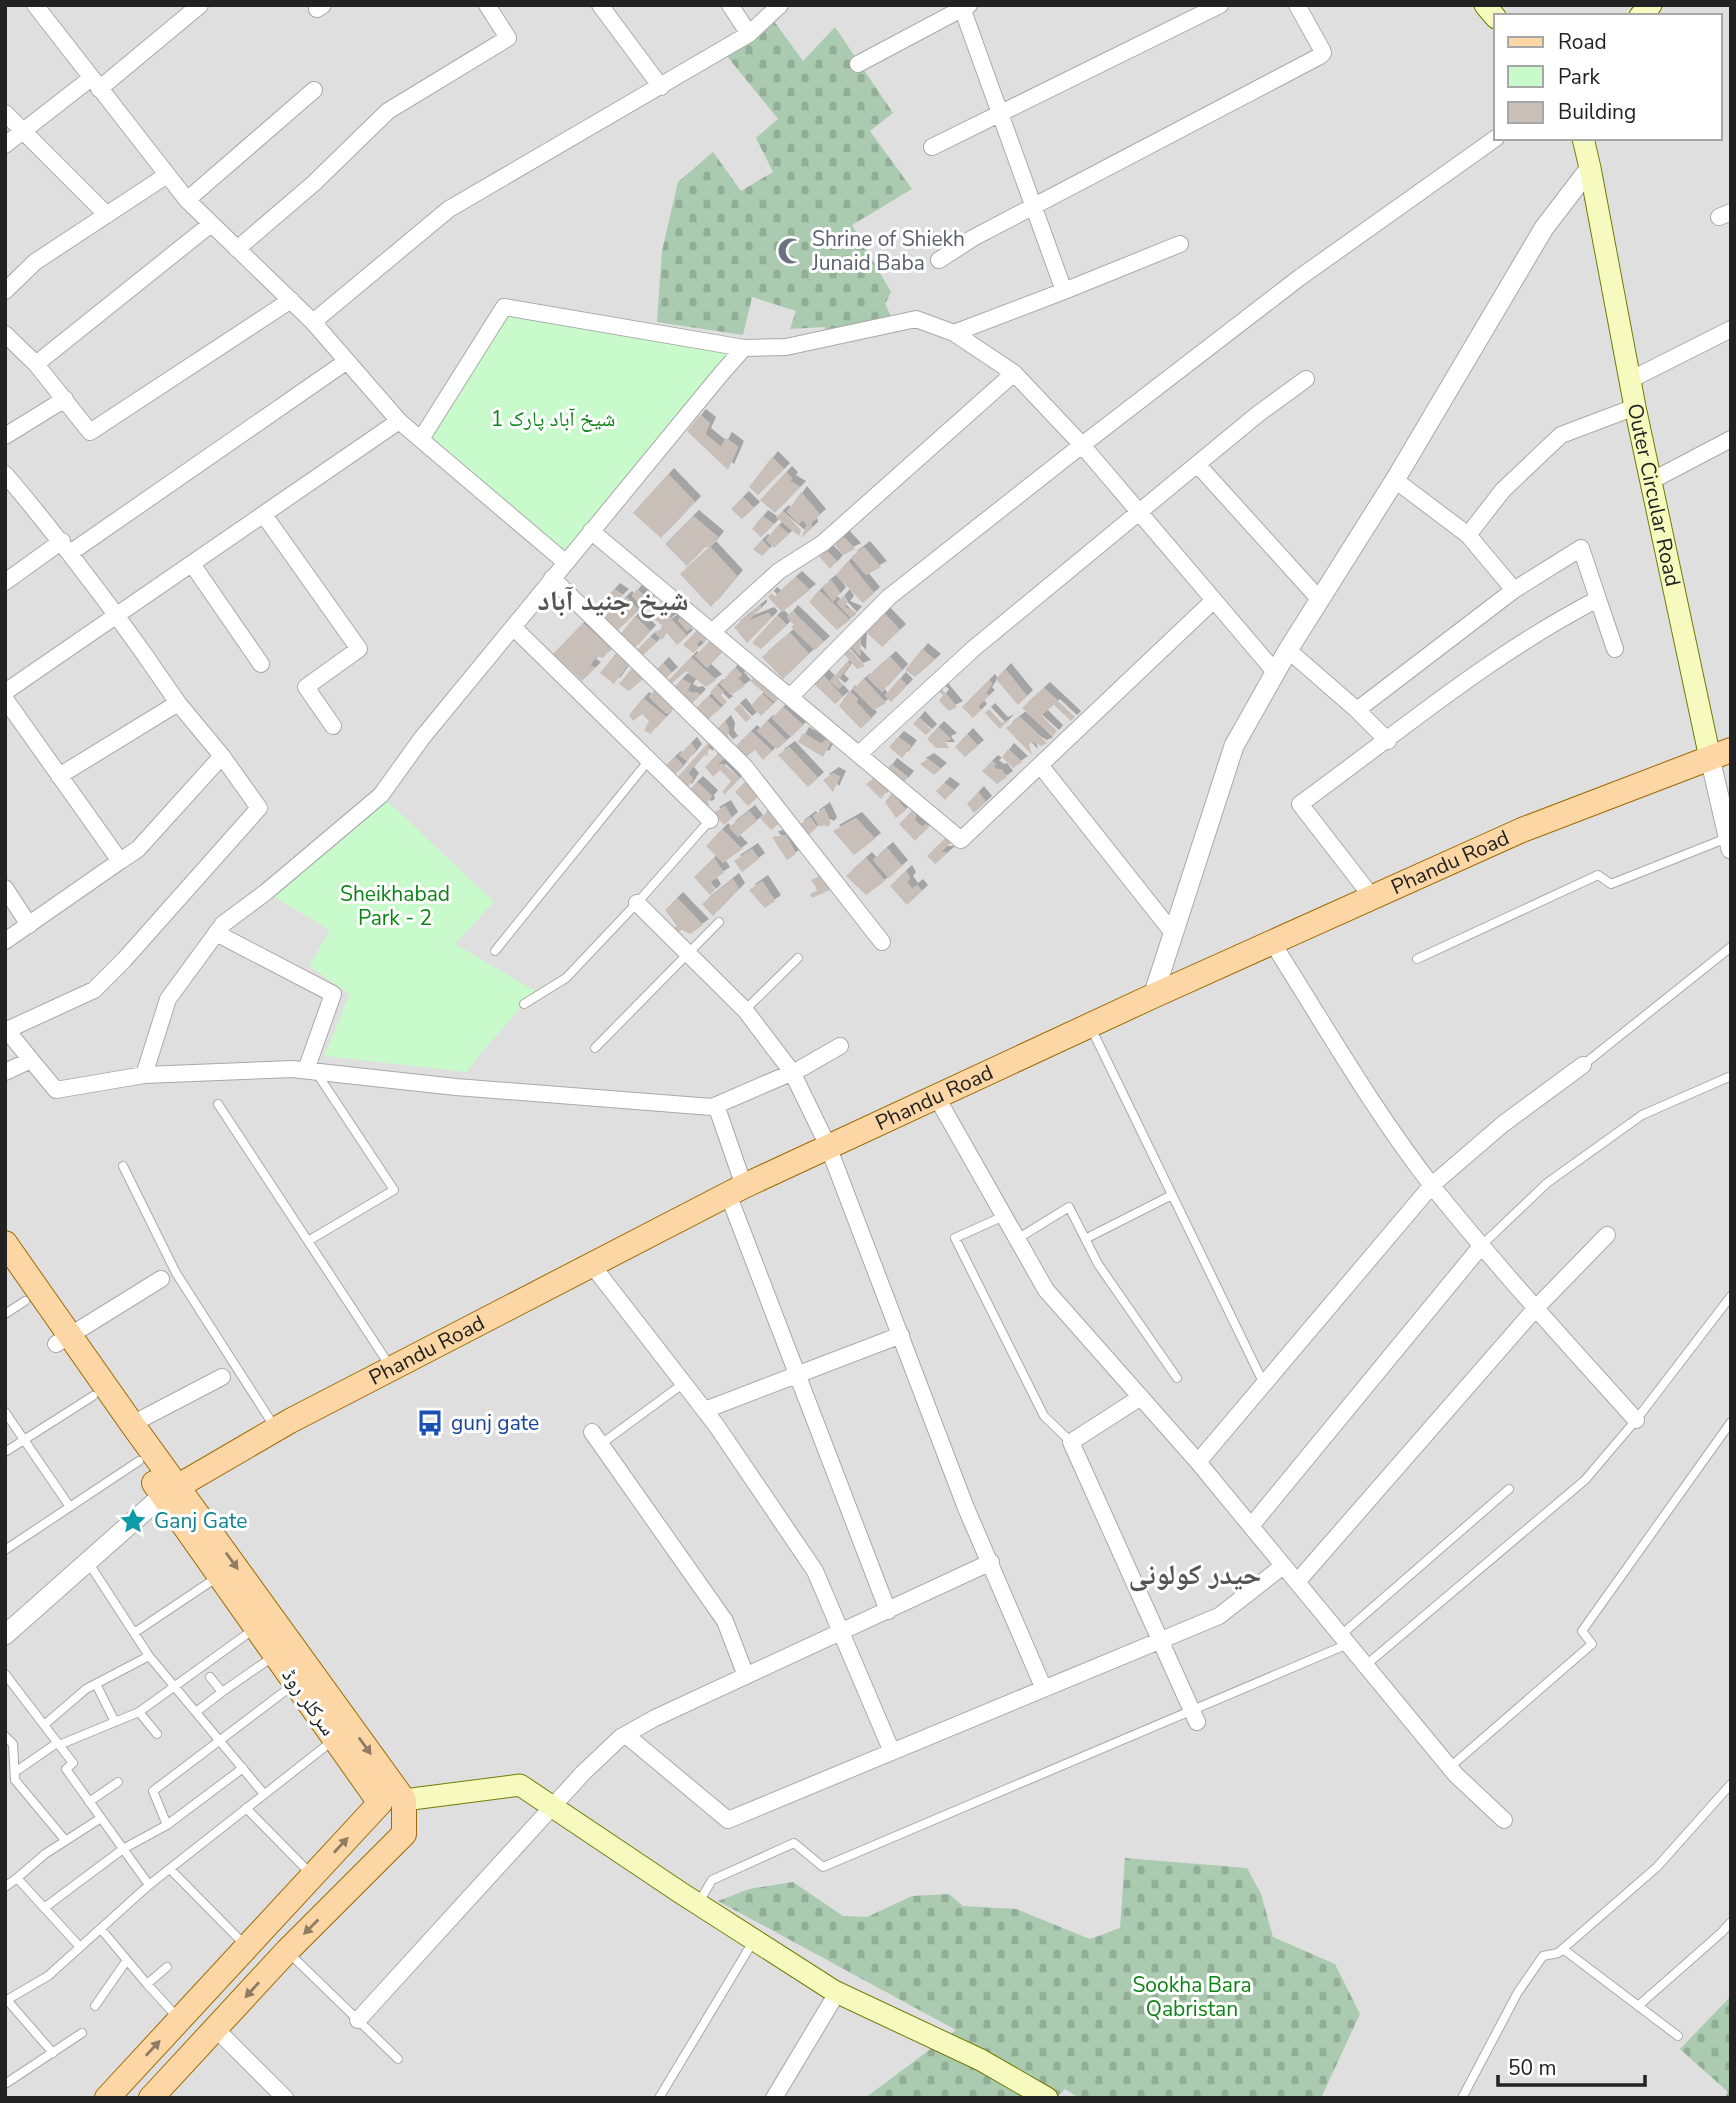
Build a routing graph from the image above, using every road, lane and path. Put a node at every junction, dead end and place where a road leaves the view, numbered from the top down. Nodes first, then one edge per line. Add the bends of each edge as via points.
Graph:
1 (35, 5) edge
2 (200, 5) edge
3 (486, 5) edge
4 (600, 5) edge
5 (730, 5) edge
6 (780, 5) edge
7 (1220, 5) edge
8 (1297, 5) edge
9 (964, 6) edge
10 (749, 34) junction
11 (858, 64) dead end
12 (94, 84) junction
13 (661, 87) junction
14 (314, 90) dead end
15 (1001, 112) junction
16 (5, 113) edge
17 (23, 131) junction
18 (1494, 139) edge
19 (1583, 140) edge
20 (5, 145) edge
21 (932, 147) dead end
22 (1590, 168) junction
23 (167, 175) junction
24 (187, 200) junction
25 (1034, 205) junction
26 (107, 215) junction
27 (211, 224) junction
28 (1180, 244) dead end
29 (237, 249) junction
30 (939, 260) dead end
31 (5, 291) edge
32 (1064, 291) junction
33 (290, 300) junction
34 (313, 322) junction
35 (1731, 329) edge
36 (954, 333) junction
37 (5, 334) edge
38 (744, 348) junction
39 (347, 361) junction
40 (36, 364) junction
41 (1014, 373) junction
42 (1306, 379) dead end
43 (1630, 380) junction
44 (65, 399) junction
45 (1634, 407) junction
46 (399, 421) junction
47 (5, 436) edge
48 (421, 439) junction
49 (1731, 439) edge
50 (1082, 445) junction
51 (1198, 465) junction
52 (5, 474) edge
53 (1395, 480) junction
54 (1651, 481) junction
55 (1138, 514) junction
56 (264, 515) junction
57 (591, 531) junction
58 (1468, 535) junction
59 (66, 547) junction
60 (565, 562) junction
61 (192, 564) junction
62 (552, 578) junction
63 (5, 582) edge
64 (1514, 590) junction
65 (1598, 599) junction
66 (1214, 600) junction
67 (1320, 600) junction
68 (118, 615) junction
69 (513, 627) junction
70 (712, 632) junction
71 (1615, 649) dead end
72 (1289, 650) junction
73 (261, 664) dead end
74 (1276, 673) junction
75 (5, 692) edge
76 (790, 697) junction
77 (5, 699) edge
78 (178, 703) junction
79 (1357, 710) junction
80 (332, 726) dead end
81 (1388, 741) junction
82 (859, 754) junction
83 (1720, 754) edge
84 (222, 756) junction
85 (649, 760) junction
86 (1040, 765) junction
87 (59, 776) junction
88 (710, 820) joint
89 (1729, 843) edge
90 (120, 861) junction
91 (5, 888) edge
92 (1372, 897) junction
93 (638, 903) junction
94 (719, 922) dead end
95 (29, 925) junction
96 (216, 933) junction
97 (1173, 933) junction
98 (5, 941) edge
99 (882, 942) dead end
100 (1272, 942) junction
101 (1731, 947) edge
102 (495, 951) dead end
103 (689, 954) junction
104 (798, 958) dead end
105 (1417, 959) dead end
106 (1153, 996) junction
107 (524, 1004) dead end
108 (745, 1010) junction
109 (1090, 1025) junction
110 (6, 1029) edge
111 (840, 1046) dead end
112 (595, 1048) dead end
113 (31, 1059) junction
114 (1583, 1065) joint
115 (311, 1071) junction
116 (5, 1072) edge
117 (792, 1072) junction
118 (144, 1075) junction
119 (1731, 1076) edge
120 (936, 1096) junction
121 (218, 1104) dead end
122 (716, 1105) junction
123 (828, 1146) junction
124 (123, 1166) dead end
125 (1432, 1185) junction
126 (736, 1190) junction
127 (1172, 1195) junction
128 (1004, 1216) junction
129 (1607, 1235) dead end
130 (1085, 1238) junction
131 (1017, 1239) junction
132 (308, 1241) junction
133 (5, 1243) edge
134 (1482, 1245) junction
135 (592, 1265) junction
136 (5, 1273) edge
137 (161, 1279) dead end
138 (1731, 1296) edge
139 (15, 1308) edge
140 (1535, 1309) junction
141 (901, 1335) junction
142 (62, 1339) junction
143 (391, 1368) junction
144 (798, 1374) junction
145 (222, 1377) dead end
146 (1177, 1378) dead end
147 (684, 1383) junction
148 (1264, 1384) junction
149 (93, 1396) junction
150 (1141, 1397) junction
151 (705, 1410) junction
152 (5, 1412) edge
153 (1636, 1420) junction
154 (1731, 1422) edge
155 (132, 1424) junction
156 (276, 1429) junction
157 (596, 1438) joint
158 (24, 1439) junction
159 (1071, 1442) junction
160 (5, 1452) edge
161 (139, 1461) junction
162 (1198, 1462) junction
163 (1509, 1489) dead end
164 (170, 1490) junction
165 (70, 1507) junction
166 (1251, 1526) junction
167 (5, 1550) edge
168 (88, 1562) junction
169 (991, 1562) junction
170 (1283, 1566) junction
171 (219, 1576) junction
172 (1297, 1582) junction
173 (888, 1611) junction
174 (257, 1628) junction
175 (842, 1632) junction
176 (134, 1633) junction
177 (5, 1635) edge
178 (1345, 1640) junction
179 (1160, 1641) junction
180 (275, 1655) junction
181 (149, 1656) junction
182 (1366, 1665) junction
183 (5, 1674) edge
184 (746, 1676) junction
185 (210, 1677) dead end
186 (296, 1683) junction
187 (96, 1684) junction
188 (174, 1685) junction
189 (1044, 1689) junction
190 (222, 1692) junction
191 (139, 1712) junction
192 (196, 1712) junction
193 (1194, 1716) junction
194 (115, 1722) junction
195 (44, 1725) junction
196 (158, 1734) dead end
197 (626, 1735) junction
198 (5, 1736) edge
199 (335, 1739) junction
200 (220, 1741) junction
201 (13, 1744) junction
202 (58, 1744) junction
203 (5, 1751) edge
204 (892, 1752) junction
205 (1450, 1767) junction
206 (243, 1768) junction
207 (15, 1772) junction
208 (118, 1782) dead end
209 (1731, 1784) edge
210 (264, 1794) junction
211 (392, 1801) junction
212 (89, 1802) junction
213 (551, 1806) junction
214 (246, 1808) junction
215 (101, 1818) junction
216 (1504, 1820) dead end
217 (167, 1825) junction
218 (65, 1840) junction
219 (123, 1849) junction
220 (170, 1869) junction
221 (312, 1875) junction
222 (17, 1878) junction
223 (149, 1885) junction
224 (5, 1887) edge
225 (697, 1904) junction
226 (44, 1908) junction
227 (1731, 1922) edge
228 (101, 1928) junction
229 (754, 1940) junction
230 (80, 1947) junction
231 (247, 1947) junction
232 (1563, 1950) junction
233 (287, 1951) junction
234 (127, 1960) junction
235 (167, 1967) dead end
236 (147, 1984) junction
237 (837, 1993) junction
238 (6, 2000) edge
239 (95, 2006) dead end
240 (1637, 2006) junction
241 (179, 2020) junction
242 (358, 2020) junction
243 (216, 2029) junction
244 (82, 2033) dead end
245 (1678, 2036) dead end
246 (53, 2053) junction
247 (398, 2059) dead end
248 (5, 2084) edge
249 (107, 2098) edge
250 (150, 2098) edge
251 (285, 2098) edge
252 (659, 2098) edge
253 (774, 2098) edge
254 (1046, 2098) edge
255 (1462, 2098) edge

1 - 12 street
2 - 12 street
3 - 29 street via 508,38 388,111
4 - 13 street
5 - 10 street
6 - 10 street
7 - 15 street
8 - 25 street via 1322,50 1320,56
9 - 11 street
9 - 15 street
10 - 13 street
12 - 17 street
12 - 23 street
13 - 34 street via 449,209
14 - 24 street
15 - 21 street
15 - 25 street
16 - 17 street
17 - 20 street
17 - 26 street
18 - 50 street via 1300,278
19 - 22 main road, Outer Circular Road
22 - 43 main road, Outer Circular Road
22 - 53 street via 1544,228
23 - 24 street
23 - 26 street
24 - 27 street
25 - 30 street
25 - 32 street
26 - 31 street via 35,262
27 - 29 street
27 - 40 street
28 - 32 street
29 - 33 street
32 - 36 street
33 - 34 street
33 - 44 street via 90,432
34 - 39 street
35 - 43 street
36 - 38 street via 916,319 786,347
36 - 41 street
37 - 40 street
38 - 48 street via 504,307
38 - 57 street
39 - 46 street
39 - 59 street
40 - 44 street
41 - 50 street
41 - 70 street via 823,543 779,571
42 - 51 street
43 - 45 main road, Outer Circular Road
44 - 47 street
45 - 54 main road, Outer Circular Road
45 - 58 street via 1561,435 1503,490
46 - 48 street
46 - 56 street
48 - 60 street
49 - 54 street
50 - 55 street
50 - 76 street via 889,597
51 - 55 street
51 - 67 street
52 - 59 street
53 - 58 street
53 - 67 street
54 - 83 main road, Outer Circular Road
55 - 66 street
55 - 82 street via 973,649
56 - 61 street
56 - 80 street via 359,649 306,687
57 - 60 street
57 - 70 street
58 - 64 street
59 - 63 street
59 - 68 street
60 - 62 street
61 - 68 street
61 - 73 street
62 - 69 street
62 - 99 street via 745,767
64 - 65 street via 1581,548
64 - 79 street
65 - 71 street
65 - 81 street via 1503,654
66 - 74 street
66 - 86 street
67 - 72 street
68 - 75 street
68 - 78 street
69 - 85 street
69 - 96 street via 381,795
70 - 76 street
72 - 74 street
72 - 79 street
74 - 97 street via 1234,746
76 - 82 street
77 - 87 street
78 - 84 street
78 - 87 street
79 - 81 street
81 - 92 street via 1300,803
82 - 86 street via 961,840
83 - 89 street, Outer Circular Road
83 - 92 main road, Phandu Road via 1522,830
84 - 90 street via 138,849
84 - 110 street via 259,808 94,990
85 - 88 street
85 - 102 lane
86 - 97 street
87 - 90 street
88 - 93 lane
89 - 105 lane via 1611,884 1598,875
90 - 95 street
91 - 95 street
92 - 100 main road, Phandu Road
93 - 103 street
93 - 107 lane via 566,978
94 - 103 lane
95 - 98 street
96 - 115 street via 332,994
96 - 118 street via 168,999
97 - 106 street
100 - 106 main road, Phandu Road
100 - 125 street
101 - 114 lane
103 - 108 street
103 - 112 lane
104 - 108 lane
106 - 109 main road, Phandu Road
108 - 117 street
109 - 120 main road, Phandu Road
109 - 127 lane
110 - 113 street
111 - 117 street
113 - 116 street
113 - 118 street via 56,1090
114 - 125 street via 1503,1124
115 - 118 street
115 - 122 street via 456,1087
115 - 132 lane via 394,1190
117 - 122 street
117 - 123 street
119 - 134 lane via 1642,1115 1547,1183
120 - 123 main road, Phandu Road
120 - 128 street
121 - 132 lane
122 - 126 street
123 - 126 main road, Phandu Road
123 - 141 street
124 - 156 lane via 176,1273
125 - 134 street
125 - 148 street
126 - 135 main road, Phandu Road
126 - 144 street
127 - 130 lane
127 - 148 lane
128 - 131 street
128 - 159 lane via 955,1238 1044,1416
129 - 140 street
130 - 131 lane via 1069,1207
130 - 146 lane
131 - 150 street via 1046,1290
132 - 143 lane
133 - 142 main road
134 - 140 street
134 - 166 street
135 - 143 main road, Phandu Road
135 - 147 street
136 - 139 main road, سرکلر روڈ
137 - 142 street
138 - 153 lane
139 - 142 main road, سرکلر روڈ
140 - 153 street
140 - 172 street
141 - 144 street
141 - 169 street
142 - 149 main road, سرکلر روڈ
142 - 155 main road
143 - 156 main road, Phandu Road
144 - 151 street
144 - 173 street
145 - 155 street
147 - 151 street
147 - 157 lane
148 - 162 street
149 - 158 lane
149 - 161 main road, سرکلر روڈ
150 - 159 street
150 - 162 street
151 - 175 street via 815,1571
152 - 158 lane
153 - 182 lane via 1585,1479
154 - 205 lane via 1582,1632 1592,1644
155 - 164 main road
156 - 164 main road, Phandu Road
157 - 184 street via 726,1621
158 - 160 lane
158 - 165 lane
159 - 179 street
161 - 164 main road, سرکلر روڈ
161 - 165 lane
162 - 166 street
163 - 178 lane
164 - 168 street
164 - 171 main road, سرکلر روڈ
164 -> 211 main road
165 - 167 lane
166 - 170 street
168 - 176 lane
168 - 177 street
169 - 173 street
169 - 189 street
170 - 172 street
170 - 179 street via 1219,1616
171 - 174 main road, سرکلر روڈ
171 - 176 lane
172 - 178 street
173 - 175 street
174 - 180 main road, سرکلر روڈ
174 - 188 lane
175 - 184 street
175 - 204 street
176 - 181 lane
178 - 182 street
178 - 193 lane
179 - 189 street
179 - 193 street
180 - 186 main road, سرکلر روڈ
180 - 190 lane
181 - 187 lane
181 - 188 lane
182 - 205 street
183 - 195 lane
184 - 197 street
185 - 190 lane
186 - 199 main road, سرکلر روڈ
186 - 200 lane
187 - 194 lane
187 - 195 lane
188 - 191 lane
188 - 192 lane
189 - 204 street
190 - 192 lane
191 - 194 lane
191 - 196 lane
192 - 200 lane
193 - 225 lane via 823,1867 794,1843 712,1880
194 - 202 lane
195 - 202 lane
197 - 204 street via 728,1820
197 - 213 street
198 - 201 lane
199 - 210 lane
199 - 211 main road, سرکلر روڈ
200 - 206 lane
200 - 217 lane via 153,1791
201 - 203 lane
201 - 207 lane
202 - 207 lane
202 - 212 lane via 73,1763 66,1769
205 - 216 street
206 - 210 lane
206 - 217 lane
207 - 218 lane via 15,1780
208 - 212 lane
209 - 232 lane via 1657,1867
210 - 214 lane
211 - 213 main road via 520,1785
221 -> 211 main road
211 -> 233 main road via 404,1834
212 - 215 lane
213 - 225 main road
213 - 242 street
214 - 220 lane
214 - 221 lane
215 - 218 lane
215 - 219 lane
217 - 219 lane
218 - 222 lane
219 - 223 lane
219 - 226 lane
220 - 223 lane
220 - 231 lane
221 - 231 main road
222 - 224 lane
222 - 226 lane
223 - 228 lane
225 - 229 main road
226 - 230 lane
227 - 240 lane
228 - 230 lane
228 - 234 lane
229 - 237 main road
229 - 252 lane
230 - 238 lane via 48,1976
231 - 241 main road
232 - 240 lane
232 - 255 lane via 1543,1956 1536,1965
233 - 242 lane
233 -> 243 main road
234 - 236 lane
234 - 239 lane
235 - 236 lane
236 - 241 lane
237 - 253 street
237 - 254 main road via 981,2060
238 - 246 lane
240 - 245 lane
249 -> 241 main road
242 - 247 lane
243 - 250 main road
243 - 251 street
244 - 246 lane
246 - 248 lane

